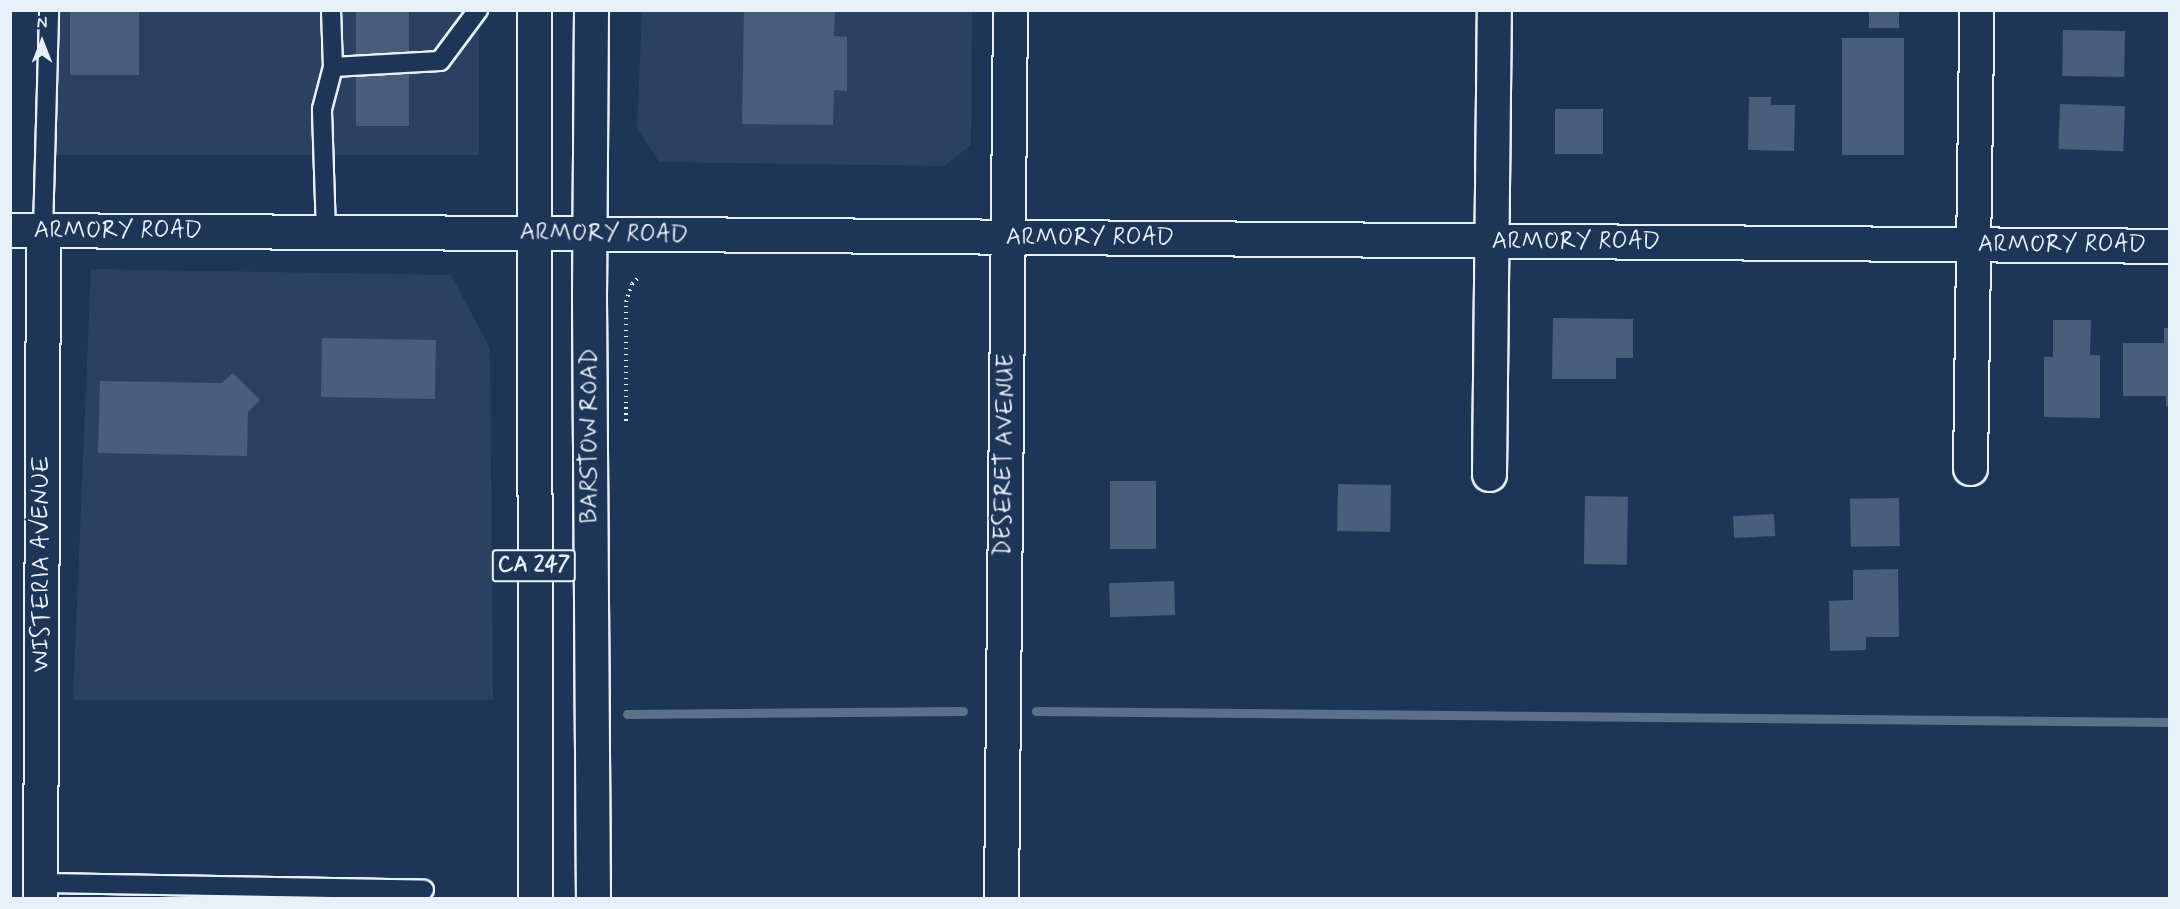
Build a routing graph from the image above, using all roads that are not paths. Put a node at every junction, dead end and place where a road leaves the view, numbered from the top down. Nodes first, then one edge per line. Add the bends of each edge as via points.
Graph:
1 (49, 10) edge
2 (331, 10) edge
3 (478, 10) edge
4 (534, 10) edge
5 (591, 10) edge
6 (1010, 10) edge
7 (1494, 10) edge
8 (1976, 10) edge
9 (333, 67) junction
10 (10, 230) edge
11 (43, 230) junction
12 (326, 232) junction
13 (533, 234) junction
14 (589, 234) junction
15 (1008, 237) junction
16 (1492, 241) junction
17 (1974, 245) junction
18 (2169, 246) edge
19 (1970, 468) dead end
20 (1489, 474) dead end
21 (424, 890) dead end
22 (40, 891) edge
23 (534, 898) edge
24 (593, 898) edge
25 (1001, 898) edge

1 - 11 lane
2 - 9 lane
3 - 9 lane via 440,61
4 - 13 main road, CA 247
5 - 14 main road, BARSTOW ROAD / CA 247
6 - 15 main road, DESERET AVENUE
7 - 16 main road
8 - 17 main road
9 - 12 lane via 322,109
10 - 11 main road, ARMORY ROAD
11 - 12 main road, ARMORY ROAD
11 - 22 main road, WISTERIA AVENUE
12 - 13 main road, ARMORY ROAD
13 - 14 main road, ARMORY ROAD
13 - 23 main road, CA 247
14 - 15 main road, ARMORY ROAD
14 - 24 main road, BARSTOW ROAD / CA 247
15 - 16 main road, ARMORY ROAD
15 - 25 main road, DESERET AVENUE
16 - 17 main road, ARMORY ROAD
16 - 20 main road
17 - 18 main road, ARMORY ROAD
17 - 19 main road
21 - 22 lane

